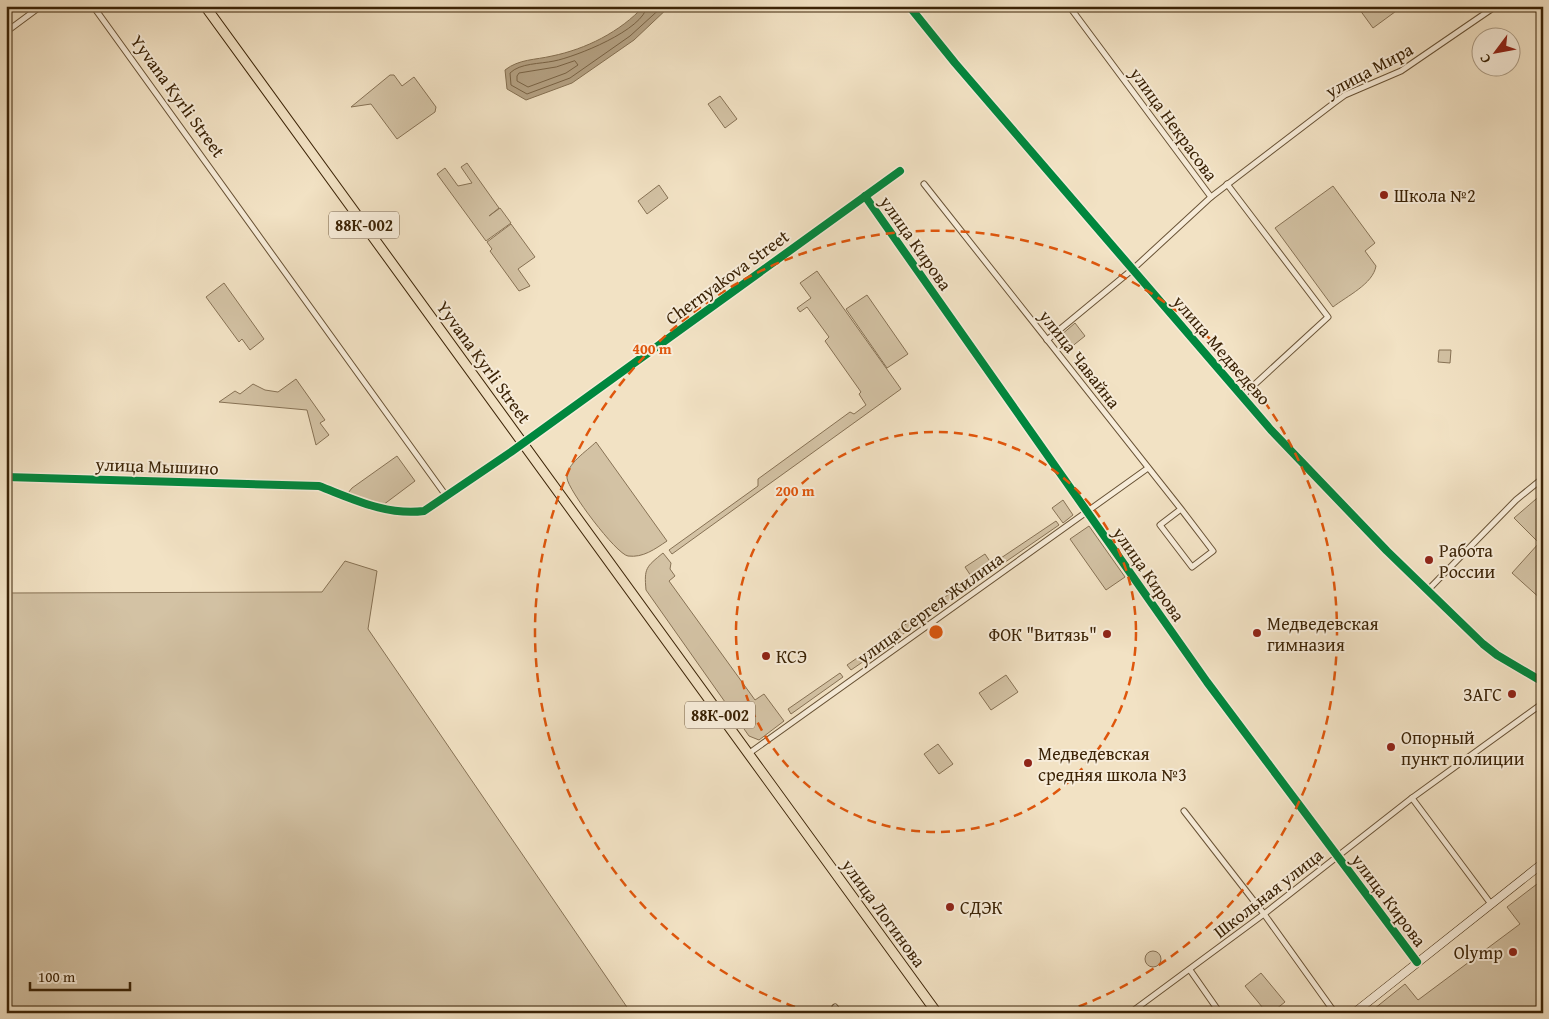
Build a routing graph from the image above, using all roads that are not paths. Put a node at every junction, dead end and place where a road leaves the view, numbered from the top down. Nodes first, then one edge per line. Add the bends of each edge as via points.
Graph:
1 (41, 6) edge
2 (93, 6) edge
3 (205, 6) edge
4 (909, 6) edge
5 (1069, 6) edge
6 (1496, 6) edge
7 (6, 32) edge
8 (900, 170) dead end
9 (924, 184) dead end
10 (1227, 184) junction
11 (864, 196) junction
12 (1211, 196) junction
13 (1133, 269) junction
14 (1047, 340) junction
15 (1241, 396) junction
16 (523, 443) junction
17 (1148, 468) junction
18 (6, 477) edge
19 (1543, 478) edge
20 (447, 497) junction
21 (1181, 509) junction
22 (1086, 511) junction
23 (1427, 591) junction
24 (1543, 682) edge
25 (1543, 704) edge
26 (748, 754) junction
27 (1412, 798) junction
28 (1184, 811) dead end
29 (806, 833) joint
30 (1337, 857) junction
31 (1543, 863) edge
32 (1491, 904) junction
33 (1264, 914) junction
34 (1418, 962) junction
35 (1190, 970) junction
36 (835, 1007) dead end
37 (839, 1013) edge
38 (936, 1013) edge
39 (1130, 1013) edge
40 (1220, 1013) edge
41 (1336, 1013) edge
42 (1354, 1013) edge

1 - 7 street
2 - 20 street, Yyvana Kyrli Street
3 - 16 main road, Yyvana Kyrli Street / 88К-002
4 - 13 street, улица Медведево
5 - 12 street, улица Некрасова
6 - 10 street, улица Мира via 1401,71 1346,95
8 - 11 street, Chernyakova Street
9 - 14 street, улица Чавайна
10 - 12 street, улица Мира
10 - 15 street via 1328,317
11 - 16 street, Chernyakova Street
11 - 22 street, улица Кирова
12 - 13 street, улица Некрасова
13 - 14 street, улица Некрасова
13 - 15 street, улица Медведево
14 - 17 street, улица Чавайна
15 - 23 street, улица Медведево
16 - 20 street, Chernyakova Street
16 - 26 main road, Yyvana Kyrli Street / 88К-002
17 - 21 street, улица Чавайна
17 - 22 street, улица Сергея Жилина
18 - 20 street, улица Мышино via 319,486 342,497 411,513 424,511
19 - 23 street via 1516,500
21 - 21 street, улица Чавайна via 1160,525 1192,567 1213,552
22 - 26 street, улица Сергея Жилина
22 - 30 street, улица Кирова
23 - 24 street, улица Медведево via 1497,655
25 - 27 street, Школьная улица
26 - 29 main road, Yyvana Kyrli Street / 88К-002
27 - 30 street, Школьная улица
27 - 32 street
28 - 33 street
29 - 38 main road, улица Логинова / 88К-002
30 - 33 street, Школьная улица
30 - 34 street, улица Кирова
31 - 32 main road
32 - 34 main road
33 - 35 street, Школьная улица
33 - 41 street
34 - 42 main road
35 - 39 street, Школьная улица
35 - 40 street
36 - 37 street

